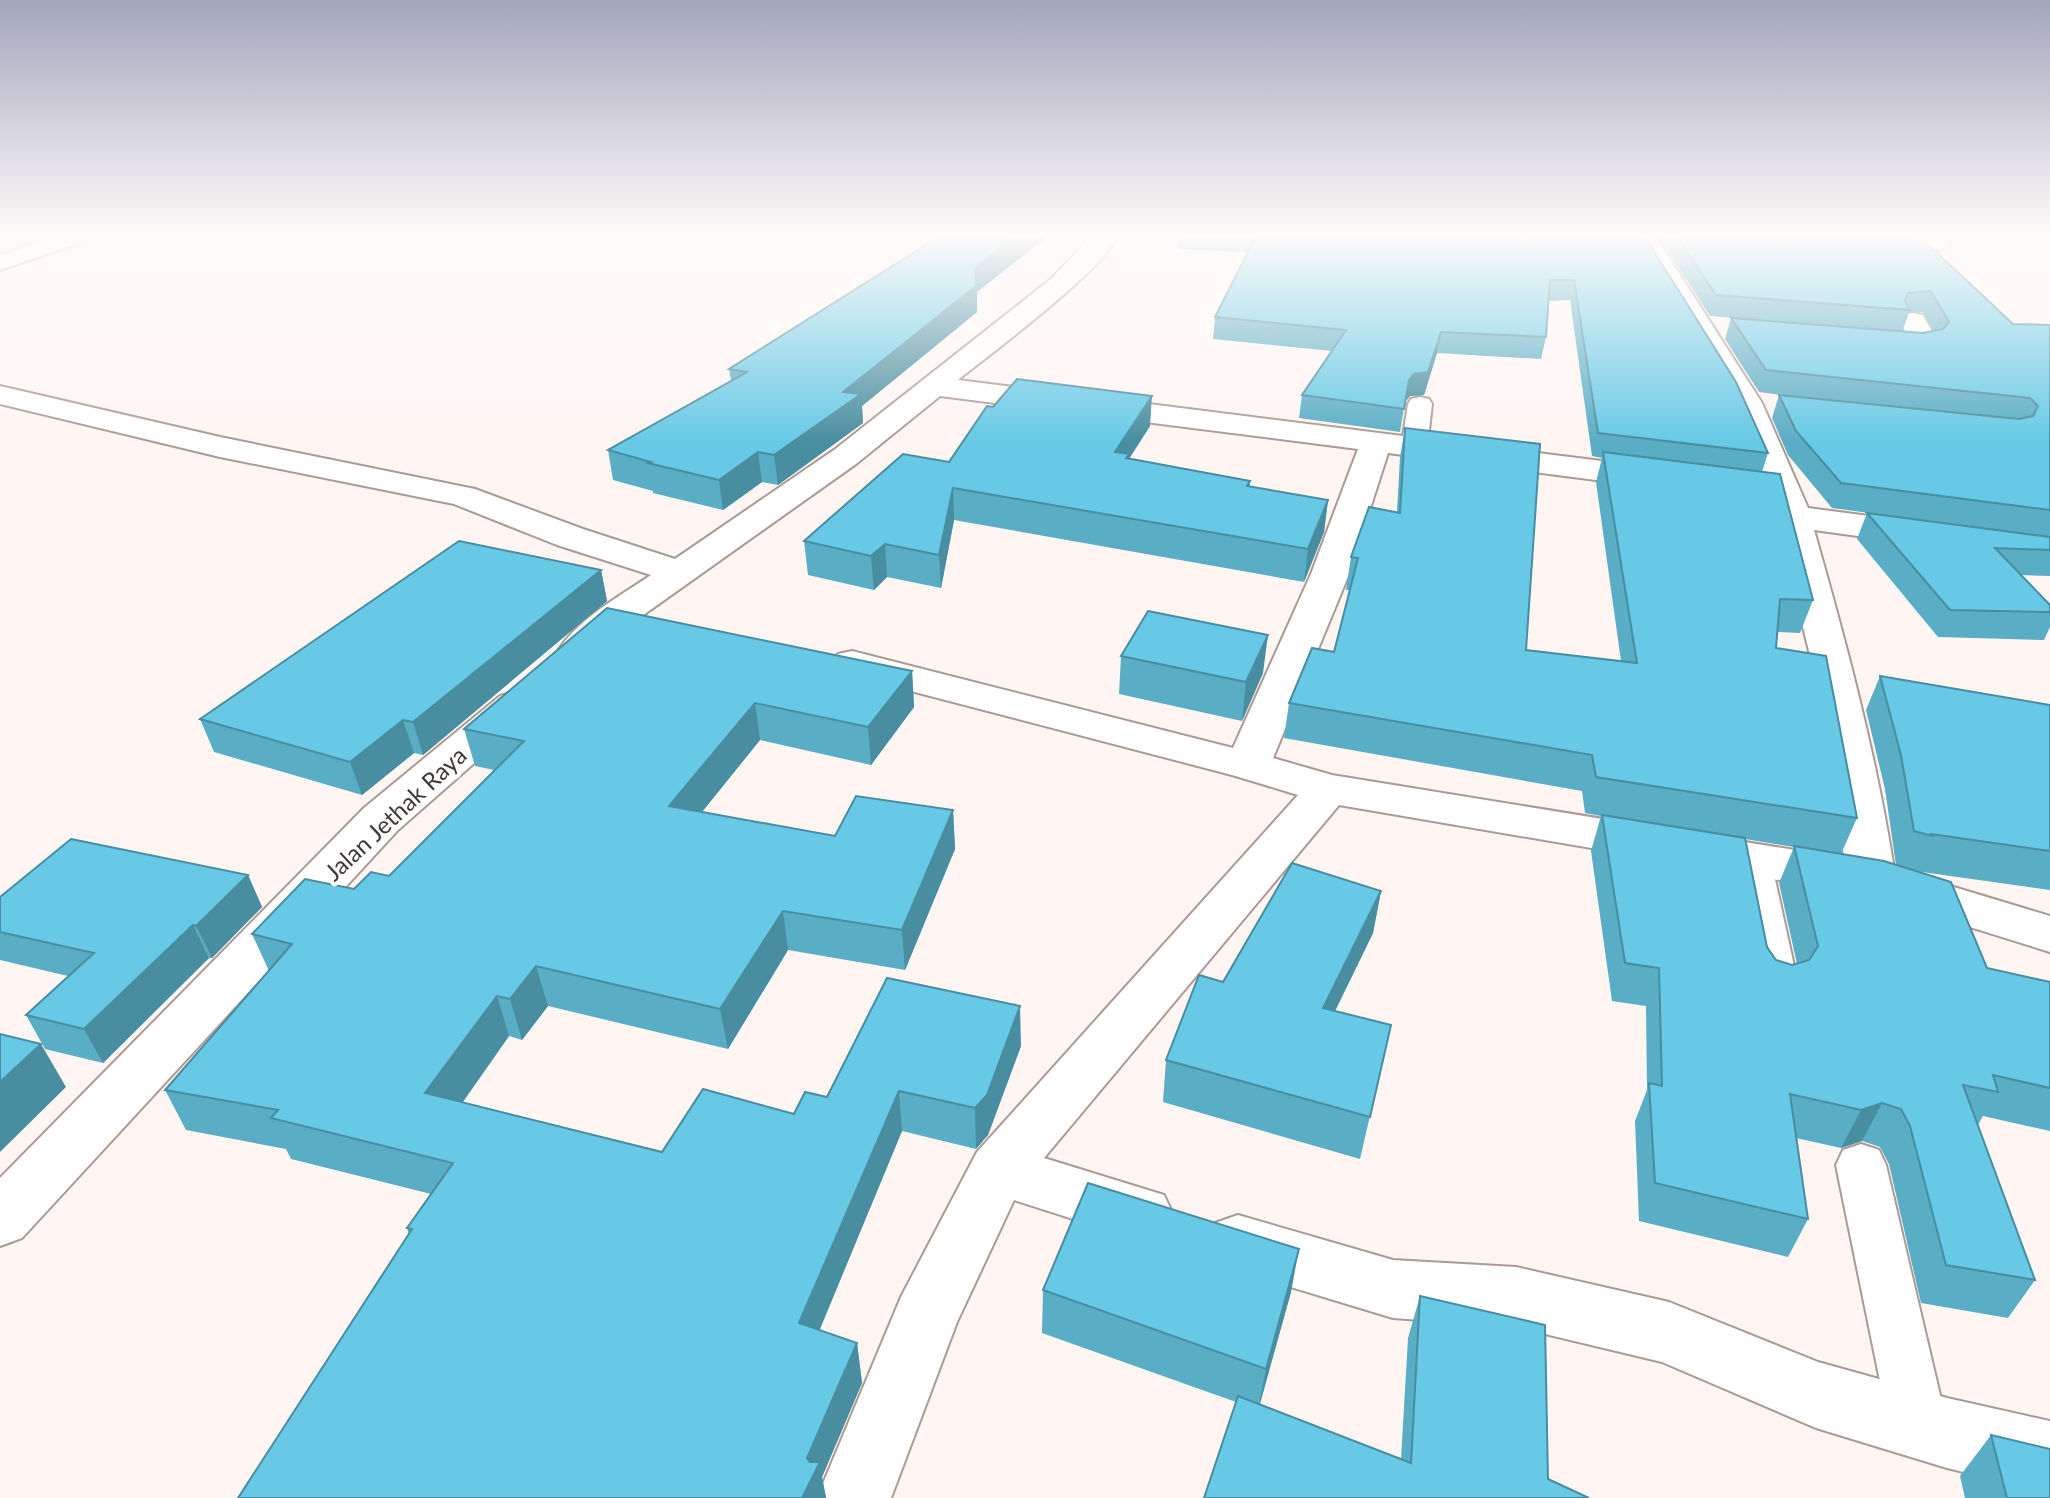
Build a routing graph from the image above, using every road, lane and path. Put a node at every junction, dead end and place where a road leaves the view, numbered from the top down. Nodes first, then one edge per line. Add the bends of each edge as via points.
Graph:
1 (1035, 304) edge
2 (1698, 304) edge
3 (1913, 321) edge
4 (1853, 339) edge
5 (934, 386) junction
6 (0, 395) edge
7 (1420, 404) dead end
8 (1376, 443) junction
9 (1414, 448) junction
10 (1694, 482) edge
11 (1779, 500) junction
12 (1960, 538) edge
13 (682, 573) junction
14 (819, 656) edge
15 (1836, 685) junction
16 (1882, 694) edge
17 (1248, 765) junction
18 (1328, 789) junction
19 (1751, 861) junction
20 (1871, 879) junction
21 (2050, 934) edge
22 (1776, 984) edge
23 (1861, 1165) dead end
24 (998, 1170) junction
25 (0, 1219) edge
26 (1918, 1425) junction
27 (2050, 1457) edge
28 (854, 1498) edge

1 - 5 street, Jalan Jethak Raya
2 - 11 street via 1763,405
3 - 4 street via 1924,342
5 - 8 street
5 - 13 street, Jalan Jethak Raya
6 - 13 street via 463,496
7 - 9 lane
8 - 9 street
8 - 17 street via 1330,574
9 - 10 street
11 - 12 street
11 - 15 street
13 - 25 street, Jalan Jethak Raya via 647,617 381,819
14 - 17 street
15 - 16 street
15 - 20 street
17 - 18 street
18 - 19 street
18 - 24 street
19 - 20 street
19 - 22 lane
20 - 21 street
23 - 26 lane
24 - 26 street via 1393,1289 1516,1297 1669,1333 1816,1395
24 - 28 street via 925,1319
26 - 27 street

